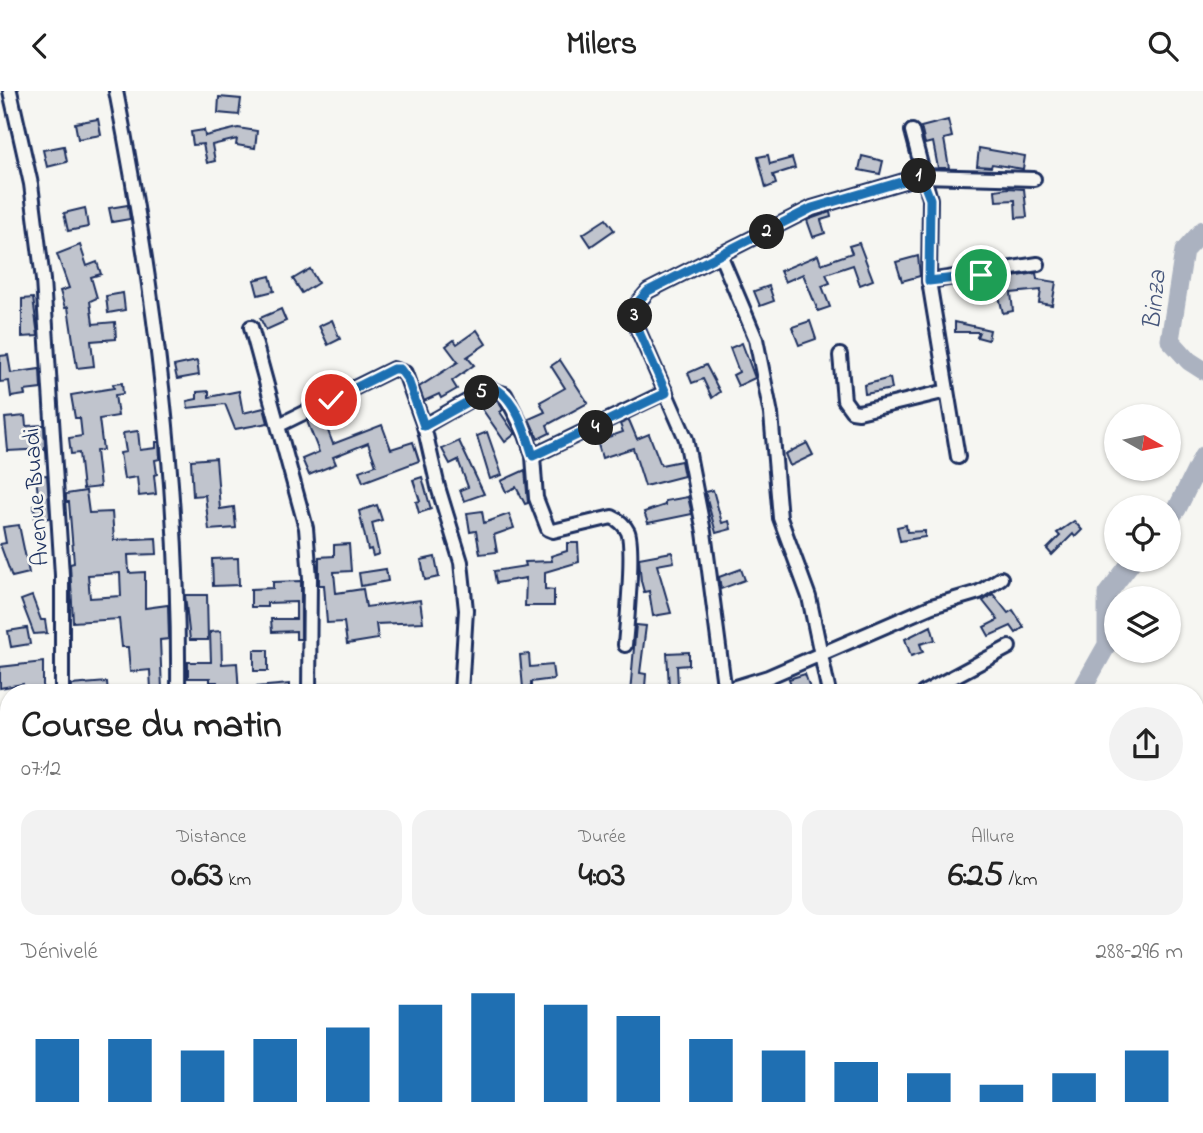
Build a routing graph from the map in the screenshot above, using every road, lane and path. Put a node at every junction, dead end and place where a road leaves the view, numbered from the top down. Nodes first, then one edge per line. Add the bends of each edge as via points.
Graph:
1 (10, 91) edge
2 (116, 91) edge
3 (912, 131) dead end
4 (921, 176) junction
5 (1034, 179) dead end
6 (720, 254) junction
7 (1038, 264) dead end
8 (929, 281) junction
9 (251, 327) dead end
10 (840, 355) dead end
11 (947, 391) junction
12 (666, 393) junction
13 (279, 425) junction
14 (424, 426) junction
15 (533, 456) junction
16 (958, 457) dead end
17 (1001, 578) dead end
18 (625, 645) dead end
19 (1009, 647) dead end
20 (821, 655) junction
21 (62, 684) edge
22 (178, 684) edge
23 (309, 684) edge
24 (462, 684) edge
25 (721, 684) edge
26 (745, 684) edge
27 (828, 684) edge
28 (940, 684) edge

1 - 21 street, Avenue Buadi via 31,184 43,280 62,575
2 - 22 street via 140,213 165,392
3 - 4 street
4 - 5 street
4 - 6 street via 812,208
4 - 8 street via 930,199
6 - 12 street via 648,291 636,304 636,325
6 - 20 street via 756,339 771,414 780,518 808,597
7 - 8 street
8 - 11 street
9 - 13 street
10 - 11 street via 844,400 852,411
11 - 16 street
12 - 15 street
12 - 25 street via 686,439 696,486
13 - 14 street via 393,369 405,373
13 - 23 street via 306,528
14 - 15 street via 493,388 505,394
14 - 24 street via 465,584
15 - 18 street via 536,498 550,531 612,517 620,520 628,533
17 - 20 street via 979,592
19 - 28 street
20 - 26 street
20 - 27 street

